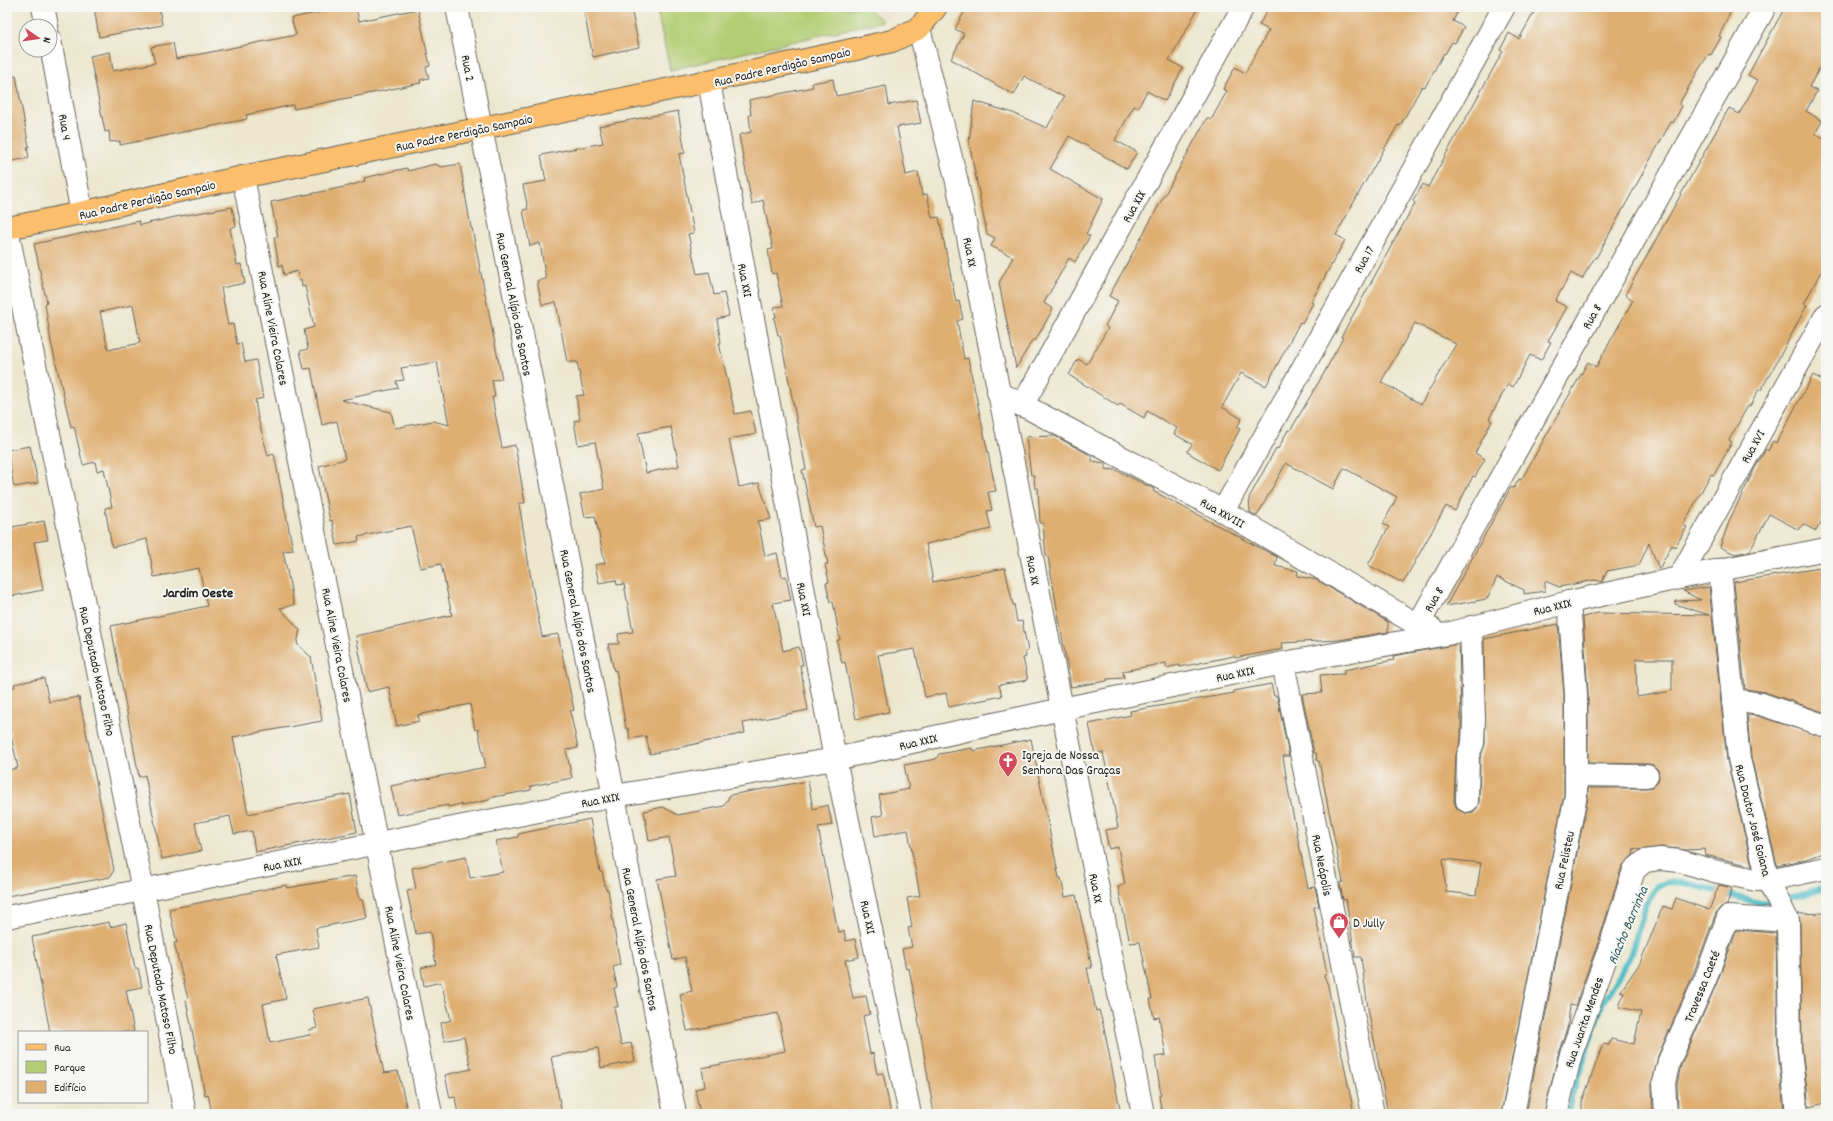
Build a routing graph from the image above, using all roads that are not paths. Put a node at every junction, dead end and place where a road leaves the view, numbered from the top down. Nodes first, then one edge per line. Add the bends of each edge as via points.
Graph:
1 (43, 7) edge
2 (457, 7) edge
3 (936, 7) edge
4 (1243, 7) edge
5 (1504, 7) edge
6 (1765, 7) edge
7 (45, 18) edge
8 (919, 28) junction
9 (53, 58) edge
10 (709, 82) junction
11 (480, 129) junction
12 (243, 177) junction
13 (82, 214) junction
14 (7, 229) edge
15 (1826, 315) edge
16 (998, 392) junction
17 (1022, 406) junction
18 (1223, 511) junction
19 (1826, 549) edge
20 (1720, 570) junction
21 (1679, 578) junction
22 (1569, 602) junction
23 (1418, 625) junction
24 (1471, 627) junction
25 (1447, 634) junction
26 (1283, 663) junction
27 (1733, 700) junction
28 (1062, 709) junction
29 (1826, 726) edge
30 (835, 759) junction
31 (1576, 775) junction
32 (1647, 776) dead end
33 (614, 796) junction
34 (1467, 801) dead end
35 (378, 844) junction
36 (1826, 868) edge
37 (1768, 880) junction
38 (143, 890) junction
39 (7, 917) edge
40 (1788, 921) junction
41 (185, 1114) edge
42 (431, 1114) edge
43 (674, 1114) edge
44 (910, 1114) edge
45 (1143, 1114) edge
46 (1373, 1114) edge
47 (1513, 1114) edge
48 (1556, 1114) edge
49 (1666, 1114) edge
50 (1797, 1114) edge

1 - 7 street
2 - 11 street, Rua 2
3 - 8 main road
4 - 17 street, Rua XIX
5 - 18 street, Rua 17
6 - 23 street, Rua 8
8 - 10 main road, Rua Padre Perdigão Sampaio via 892,41
8 - 16 street, Rua XX via 957,182
9 - 13 street, Rua 4
10 - 11 main road, Rua Padre Perdigão Sampaio
10 - 30 street, Rua XXI
11 - 12 main road, Rua Padre Perdigão Sampaio
11 - 33 street, Rua General Alípio dos Santos
12 - 13 main road, Rua Padre Perdigão Sampaio
12 - 35 street, Rua Aline Vieira Colares
13 - 14 main road, Rua Padre Perdigão Sampaio
14 - 38 street, Rua Deputado Matoso Filho
15 - 21 street, Rua XVI
16 - 17 street, Rua XXVIII
16 - 28 street, Rua XX
17 - 18 street, Rua XXVIII
18 - 23 street, Rua XXVIII
19 - 20 street, Rua XXIX
20 - 21 street, Rua XXIX
20 - 27 street, Rua Doutor José Goiana
21 - 22 street, Rua XXIX
22 - 24 street, Rua XXIX
22 - 31 street, Rua Felisteu via 1576,694
23 - 25 street, Rua XXVIII
24 - 25 street, Rua XXIX
24 - 34 street via 1474,720 1473,743 1468,755
25 - 26 street, Rua XXIX
26 - 28 street, Rua XXIX
26 - 46 street, Rua Neápolis
27 - 29 street via 1761,704
27 - 37 street, Rua Doutor José Goiana via 1739,759
28 - 30 street, Rua XXIX
28 - 45 street, Rua XX
30 - 33 street, Rua XXIX
30 - 44 street, Rua XXI
31 - 32 street
31 - 47 street, Rua Felisteu via 1576,795
33 - 35 street, Rua XXIX
33 - 43 street, Rua General Alípio dos Santos
35 - 38 street, Rua XXIX
35 - 42 street, Rua Aline Vieira Colares
36 - 37 street, Rua Juarita Mendes
37 - 40 street, Rua Doutor José Goiana
37 - 48 street, Rua Juarita Mendes via 1756,880 1680,861 1660,859 1646,861 1634,870 1611,944 1571,1054
38 - 39 street, Rua XXIX
38 - 41 street, Rua Deputado Matoso Filho
40 - 49 street, Travessa Caeté via 1728,917 1705,980 1669,1061 1664,1083
40 - 50 street, Rua Doutor José Goiana via 1790,1049

